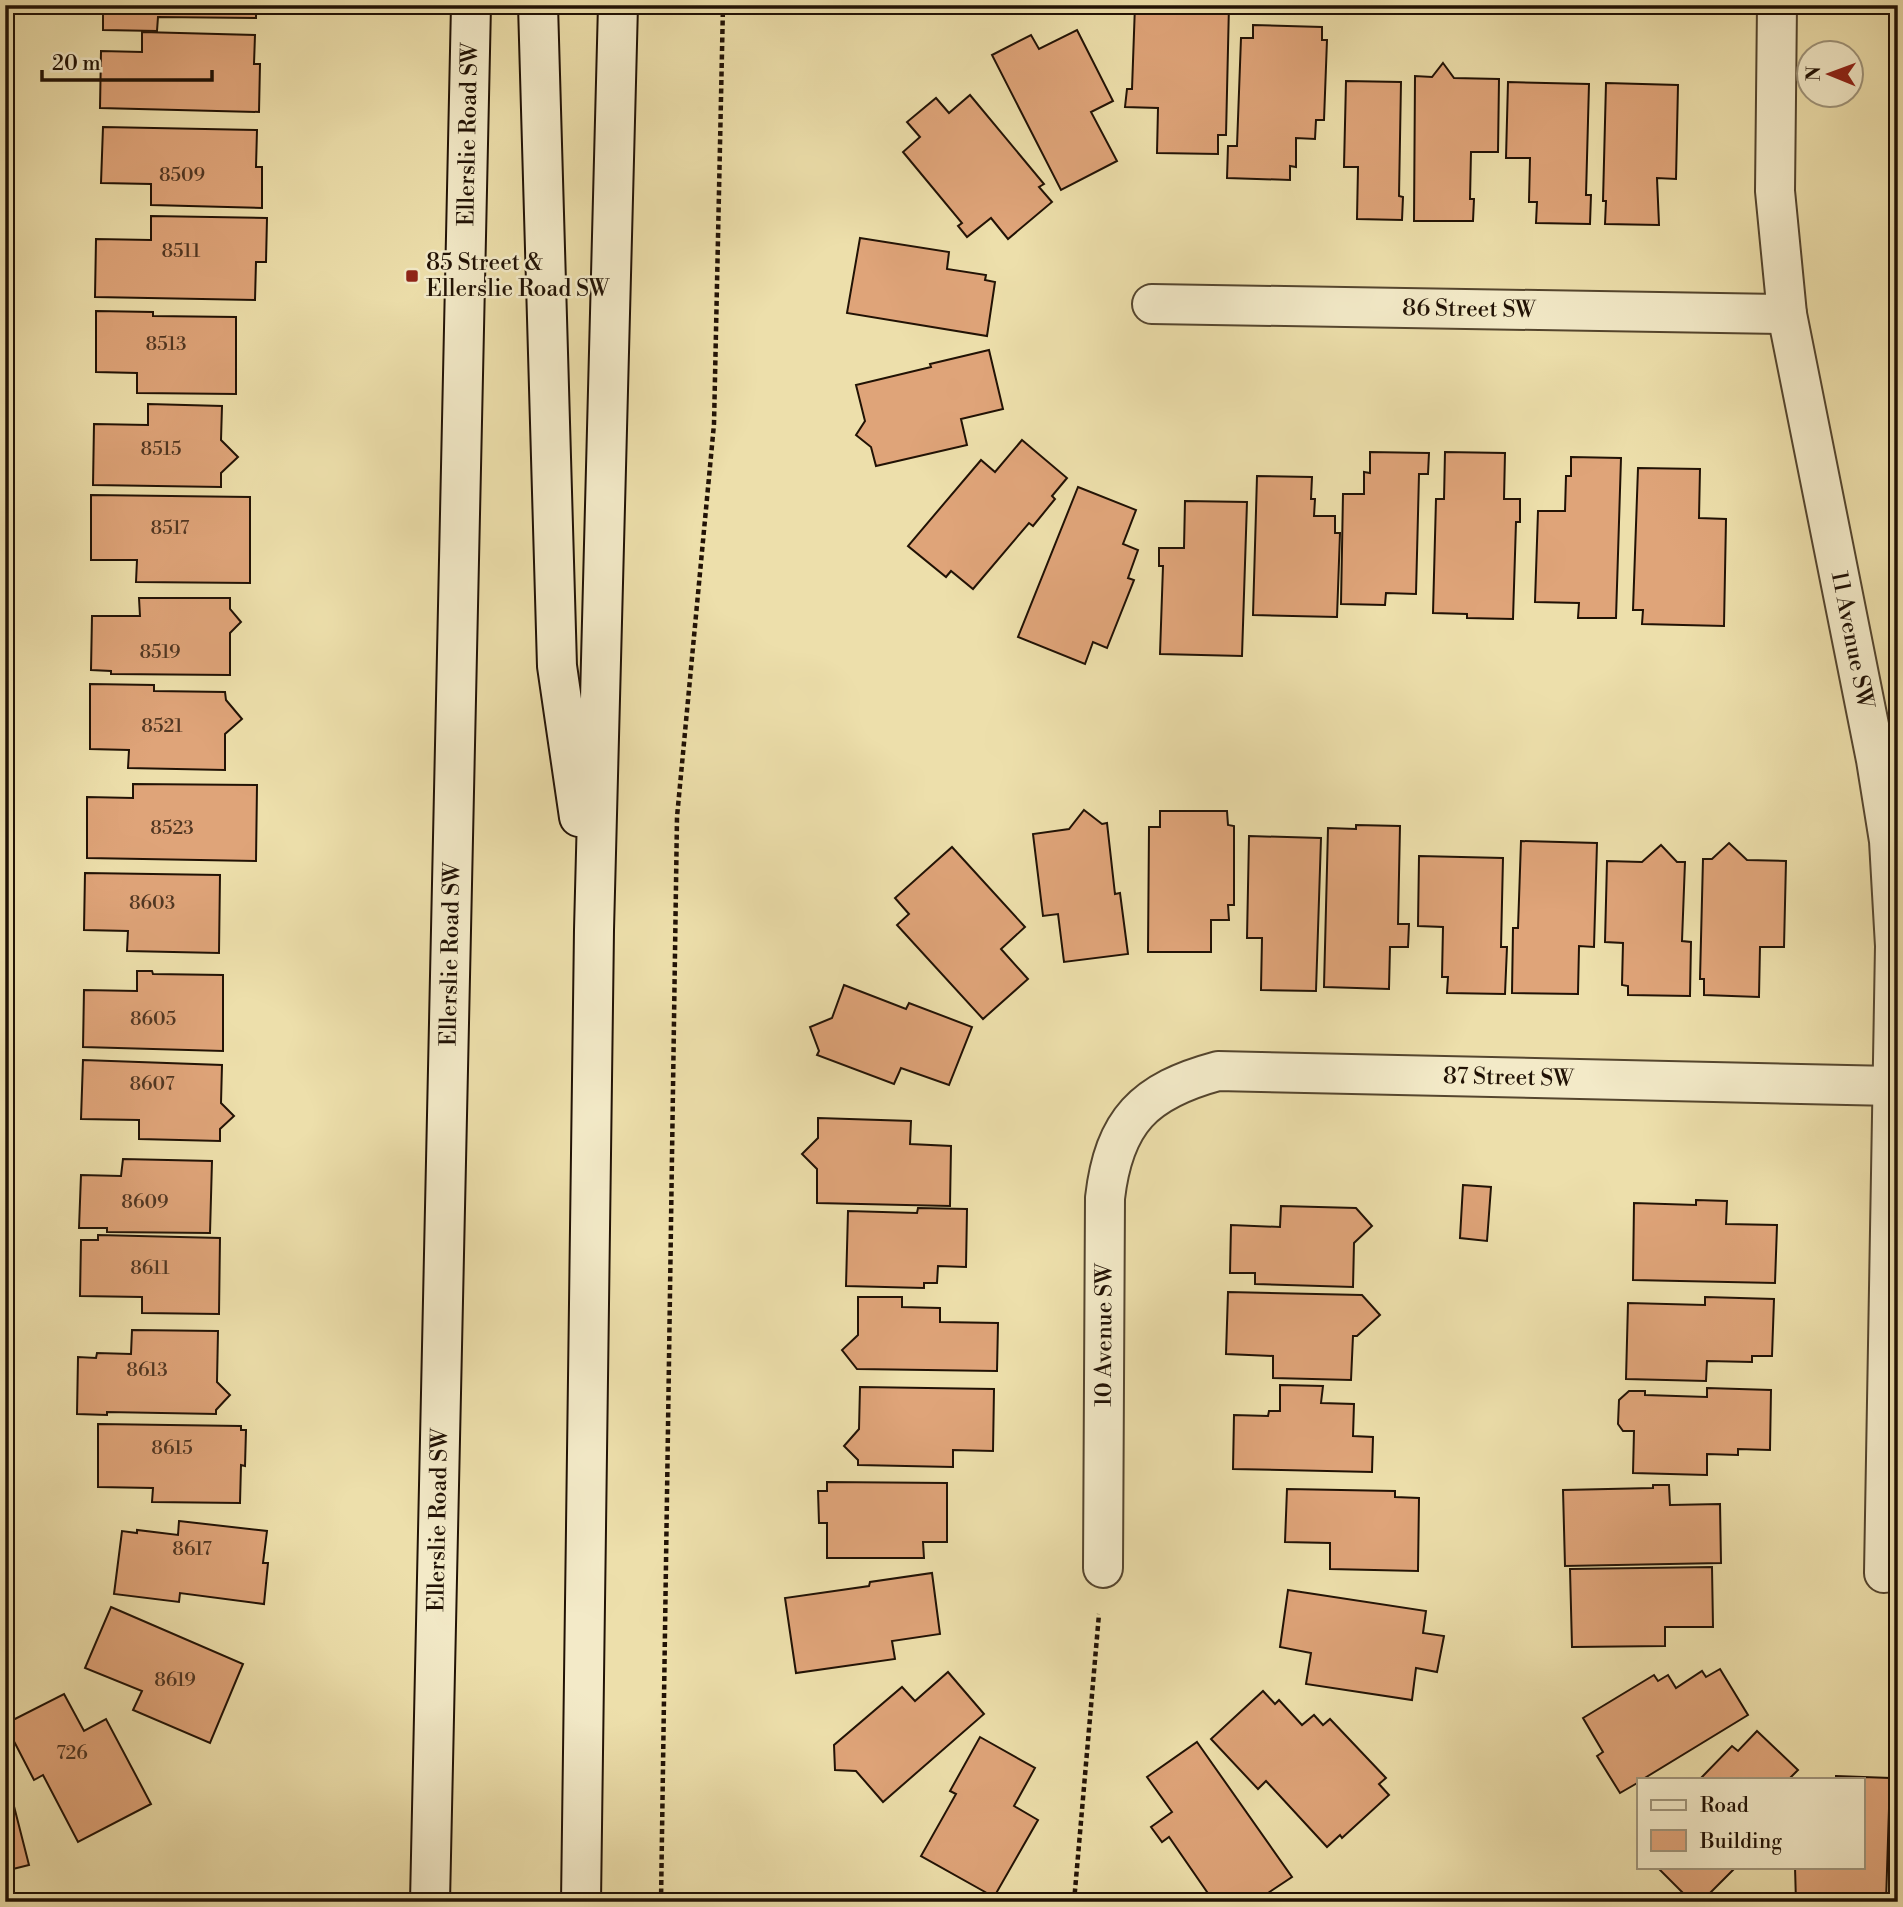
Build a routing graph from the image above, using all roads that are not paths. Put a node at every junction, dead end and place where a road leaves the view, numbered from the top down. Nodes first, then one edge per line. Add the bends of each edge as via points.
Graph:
1 (471, 5) edge
2 (538, 5) edge
3 (618, 5) edge
4 (1777, 5) edge
5 (1152, 304) dead end
6 (1787, 314) junction
7 (594, 930) junction
8 (1893, 1086) junction
9 (1137, 1112) joint
10 (1103, 1568) road end
11 (1884, 1573) dead end
12 (430, 1902) edge
13 (581, 1902) edge

1 - 12 main road, Ellerslie Road SW
2 - 7 main road via 557,666
3 - 7 main road
4 - 6 main road, 11 Avenue SW via 1775,191
5 - 6 main road, 86 Street SW
6 - 8 main road, 11 Avenue SW via 1889,841 1895,946
7 - 13 main road
8 - 9 main road, 87 Street SW via 1218,1071 1161,1093
8 - 11 main road, 11 Avenue SW
9 - 10 main road, 10 Avenue SW via 1121,1134 1109,1166 1105,1198

